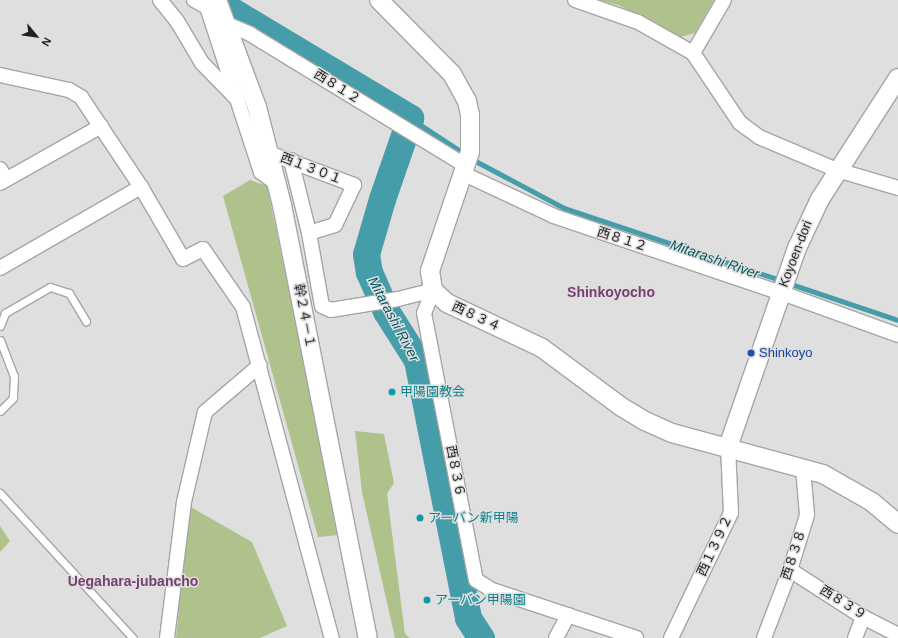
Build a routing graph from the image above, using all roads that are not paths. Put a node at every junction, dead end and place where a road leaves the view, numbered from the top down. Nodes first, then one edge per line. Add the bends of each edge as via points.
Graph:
1 (160, 0) edge
2 (194, 0) edge
3 (379, 0) edge
4 (575, 0) edge
5 (724, 0) edge
6 (220, 12) edge
7 (693, 53) junction
8 (0, 75) edge
9 (898, 78) edge
10 (239, 101) junction
11 (101, 126) junction
12 (269, 153) junction
13 (291, 160) junction
14 (467, 164) junction
15 (837, 170) junction
16 (2, 177) edge
17 (277, 184) junction
18 (141, 187) junction
19 (898, 188) edge
20 (309, 233) junction
21 (0, 268) edge
22 (433, 290) junction
23 (782, 293) junction
24 (86, 320) dead end
25 (0, 326) edge
26 (898, 335) edge
27 (0, 340) edge
28 (260, 365) junction
29 (0, 411) edge
30 (728, 447) junction
31 (803, 468) junction
32 (0, 494) edge
33 (898, 524) edge
34 (790, 570) junction
35 (568, 615) junction
36 (863, 617) junction
37 (898, 635) edge
38 (133, 638) edge
39 (167, 638) edge
40 (332, 638) edge
41 (368, 638) edge
42 (556, 638) edge
43 (636, 638) edge
44 (671, 638) edge
45 (764, 638) edge
46 (855, 638) edge

1 - 10 street via 177,21 202,63
2 - 6 street, 西８１２
3 - 14 street via 452,74 467,101 470,115
4 - 7 street via 638,22
5 - 7 street
6 - 10 street
6 - 12 street, 幹２４－１ via 257,107
6 - 14 street, 西８１２ via 250,34
7 - 15 street via 740,123 759,137
8 - 11 street via 69,90 81,97
9 - 15 street, Koyoen-dori
10 - 17 street via 261,172
11 - 16 street
11 - 18 street
12 - 13 street, 西１３０１
12 - 17 street, 幹２４－１
13 - 20 street
13 - 20 street, 西１３０１ via 354,186 336,225
14 - 22 street via 430,270
14 - 23 street, 西８１２ via 554,216
15 - 19 street
15 - 23 street, Koyoen-dori via 796,248
17 - 41 street, 幹２４－１
18 - 21 street
18 - 28 street via 183,259 203,249 243,307
20 - 22 street via 322,306 330,310 383,302
22 - 30 street, 西８３４ via 447,303 542,348 620,406 645,421 672,433
22 - 35 street, 西８３６ via 424,314 476,580 492,590
23 - 26 street, 西８１２
23 - 30 street, Koyoen-dori
24 - 25 lane via 69,293 50,287 6,313
27 - 29 lane via 14,376 13,398
28 - 39 street via 205,412 184,502
28 - 40 street
30 - 31 street, 西８３４ via 747,455
30 - 44 street, 西１３９２ via 731,513
31 - 33 street, 西８３４ via 823,474 849,488
31 - 34 street, 西８３８ via 806,514
32 - 38 lane
34 - 36 street, 西８３９
34 - 45 street, 西８３８
35 - 42 street
35 - 43 street, 西８３６
36 - 37 street, 西８３９
36 - 46 street

